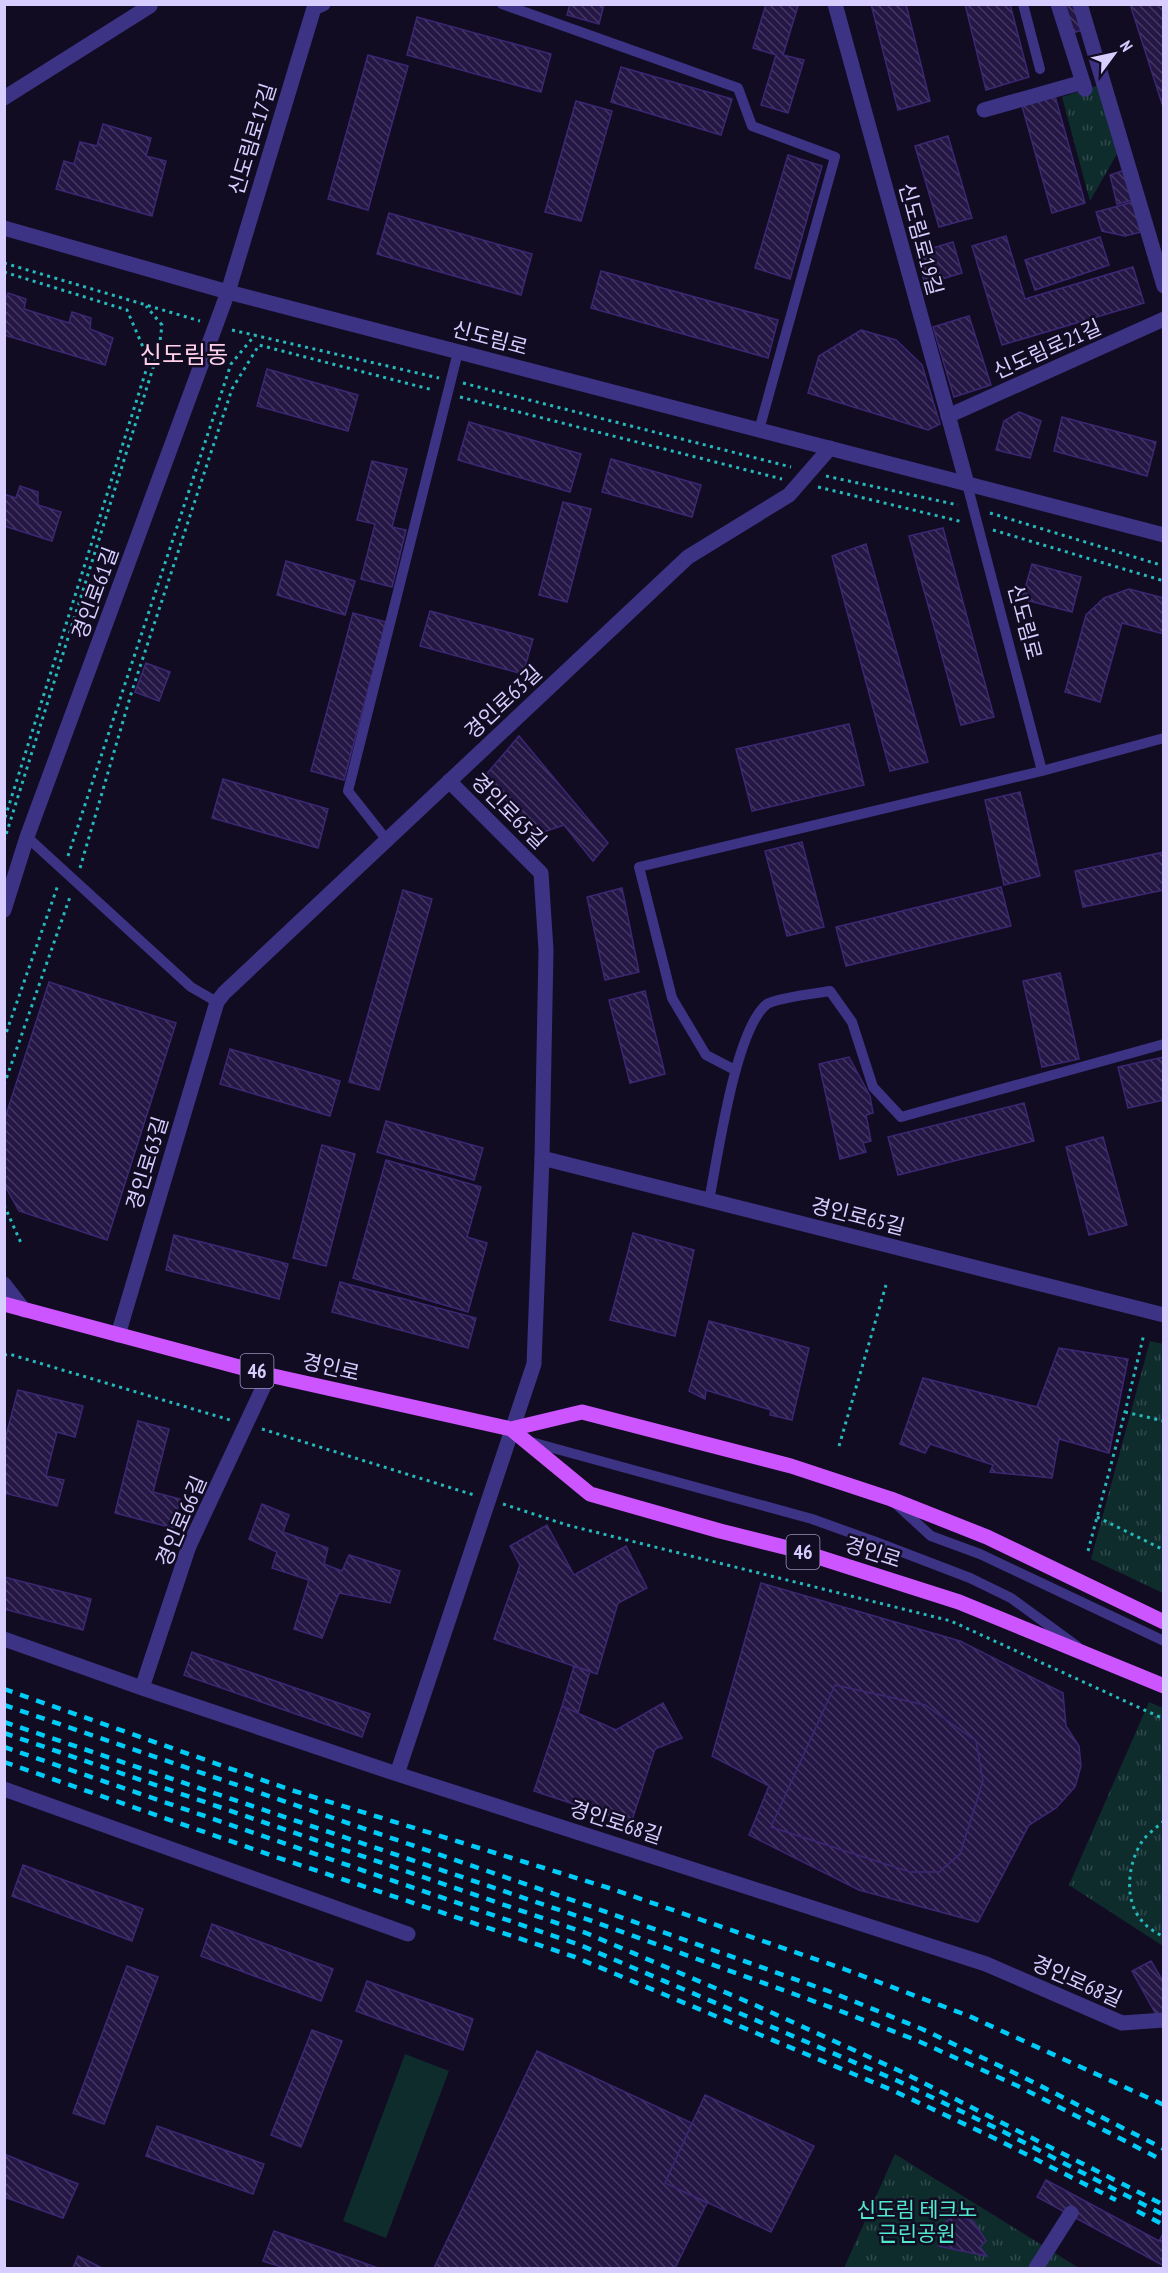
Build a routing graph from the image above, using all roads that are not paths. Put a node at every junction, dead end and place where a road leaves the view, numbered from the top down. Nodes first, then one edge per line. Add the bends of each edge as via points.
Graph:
1 (148, 4) edge
2 (323, 4) edge
3 (502, 4) edge
4 (835, 4) edge
5 (1023, 4) edge
6 (1058, 4) edge
7 (1080, 4) edge
8 (1040, 69) dead end
9 (4, 98) edge
10 (984, 110) dead end
11 (4, 228) edge
12 (1164, 286) edge
13 (228, 292) junction
14 (1164, 319) edge
15 (458, 352) junction
16 (948, 416) junction
17 (759, 430) junction
18 (830, 448) junction
19 (967, 484) junction
20 (1164, 535) edge
21 (1164, 738) edge
22 (1042, 771) junction
23 (449, 781) junction
24 (27, 837) junction
25 (386, 839) junction
26 (4, 910) edge
27 (217, 1002) junction
28 (1164, 1044) edge
29 (735, 1070) junction
30 (542, 1158) junction
31 (709, 1200) junction
32 (4, 1284) edge
33 (4, 1304) edge
34 (24, 1310) junction
35 (1164, 1315) edge
36 (118, 1335) junction
37 (269, 1375) junction
38 (512, 1429) junction
39 (525, 1440) junction
40 (891, 1499) junction
41 (1164, 1622) edge
42 (4, 1639) edge
43 (1164, 1641) edge
44 (1091, 1656) junction
45 (1164, 1686) edge
46 (142, 1688) junction
47 (397, 1774) junction
48 (4, 1790) edge
49 (408, 1934) dead end
50 (1164, 2020) edge
51 (1071, 2213) dead end
52 (1036, 2268) edge

1 - 9 street
2 - 13 street, 신도림로17길 via 314,8
3 - 17 lane via 738,88 752,126 835,157
4 - 16 street, 신도림로19길
5 - 8 lane
6 - 10 street via 1081,79 1085,89 1083,82 1072,85 1061,88 1050,91
7 - 12 street
11 - 13 street, 신도림로
13 - 15 street, 신도림로
13 - 24 street, 경인로61길
14 - 16 street, 신도림로21길
15 - 17 street, 신도림로
15 - 25 lane via 348,791
16 - 19 street, 신도림로19길
17 - 18 street, 신도림로
18 - 19 street, 신도림로
18 - 23 street, 경인로63길 via 789,495 688,557
19 - 20 street, 신도림로
19 - 22 lane, 신도림로
21 - 22 lane
22 - 29 lane via 639,867 672,998 706,1055
23 - 25 street, 경인로63길
23 - 30 street, 경인로65길 via 541,873 546,950
24 - 26 street, 경인로61길
24 - 27 lane via 191,987
25 - 27 street, 경인로63길
27 - 36 street, 경인로63길
28 - 29 lane via 901,1117 873,1087 852,1022 830,991 770,1002 756,1014
29 - 31 lane
30 - 31 street, 경인로65길
30 - 38 street, 경인로65길 via 534,1364
31 - 35 street, 경인로65길
32 - 34 street
33 - 34 main road, 경인로 / 46
34 - 36 main road, 경인로 / 46
36 - 37 main road, 경인로 / 46
37 - 38 main road, 경인로 / 46
37 - 46 street, 경인로66길 via 189,1546
38 - 39 main road, 경인로 / 46
38 - 40 main road, 경인로 / 46 via 582,1412 791,1466
38 - 47 street
39 - 44 lane via 812,1519 970,1578 1011,1598
39 - 44 main road, 경인로 / 46 via 590,1494 796,1550 959,1602
40 - 41 main road, 경인로 / 46 via 987,1537
40 - 43 lane via 931,1536 980,1554
42 - 46 street
44 - 45 main road, 경인로 / 46
46 - 47 street
47 - 50 street, 경인로68길 via 986,1964 1122,2024
48 - 49 street
51 - 52 street

